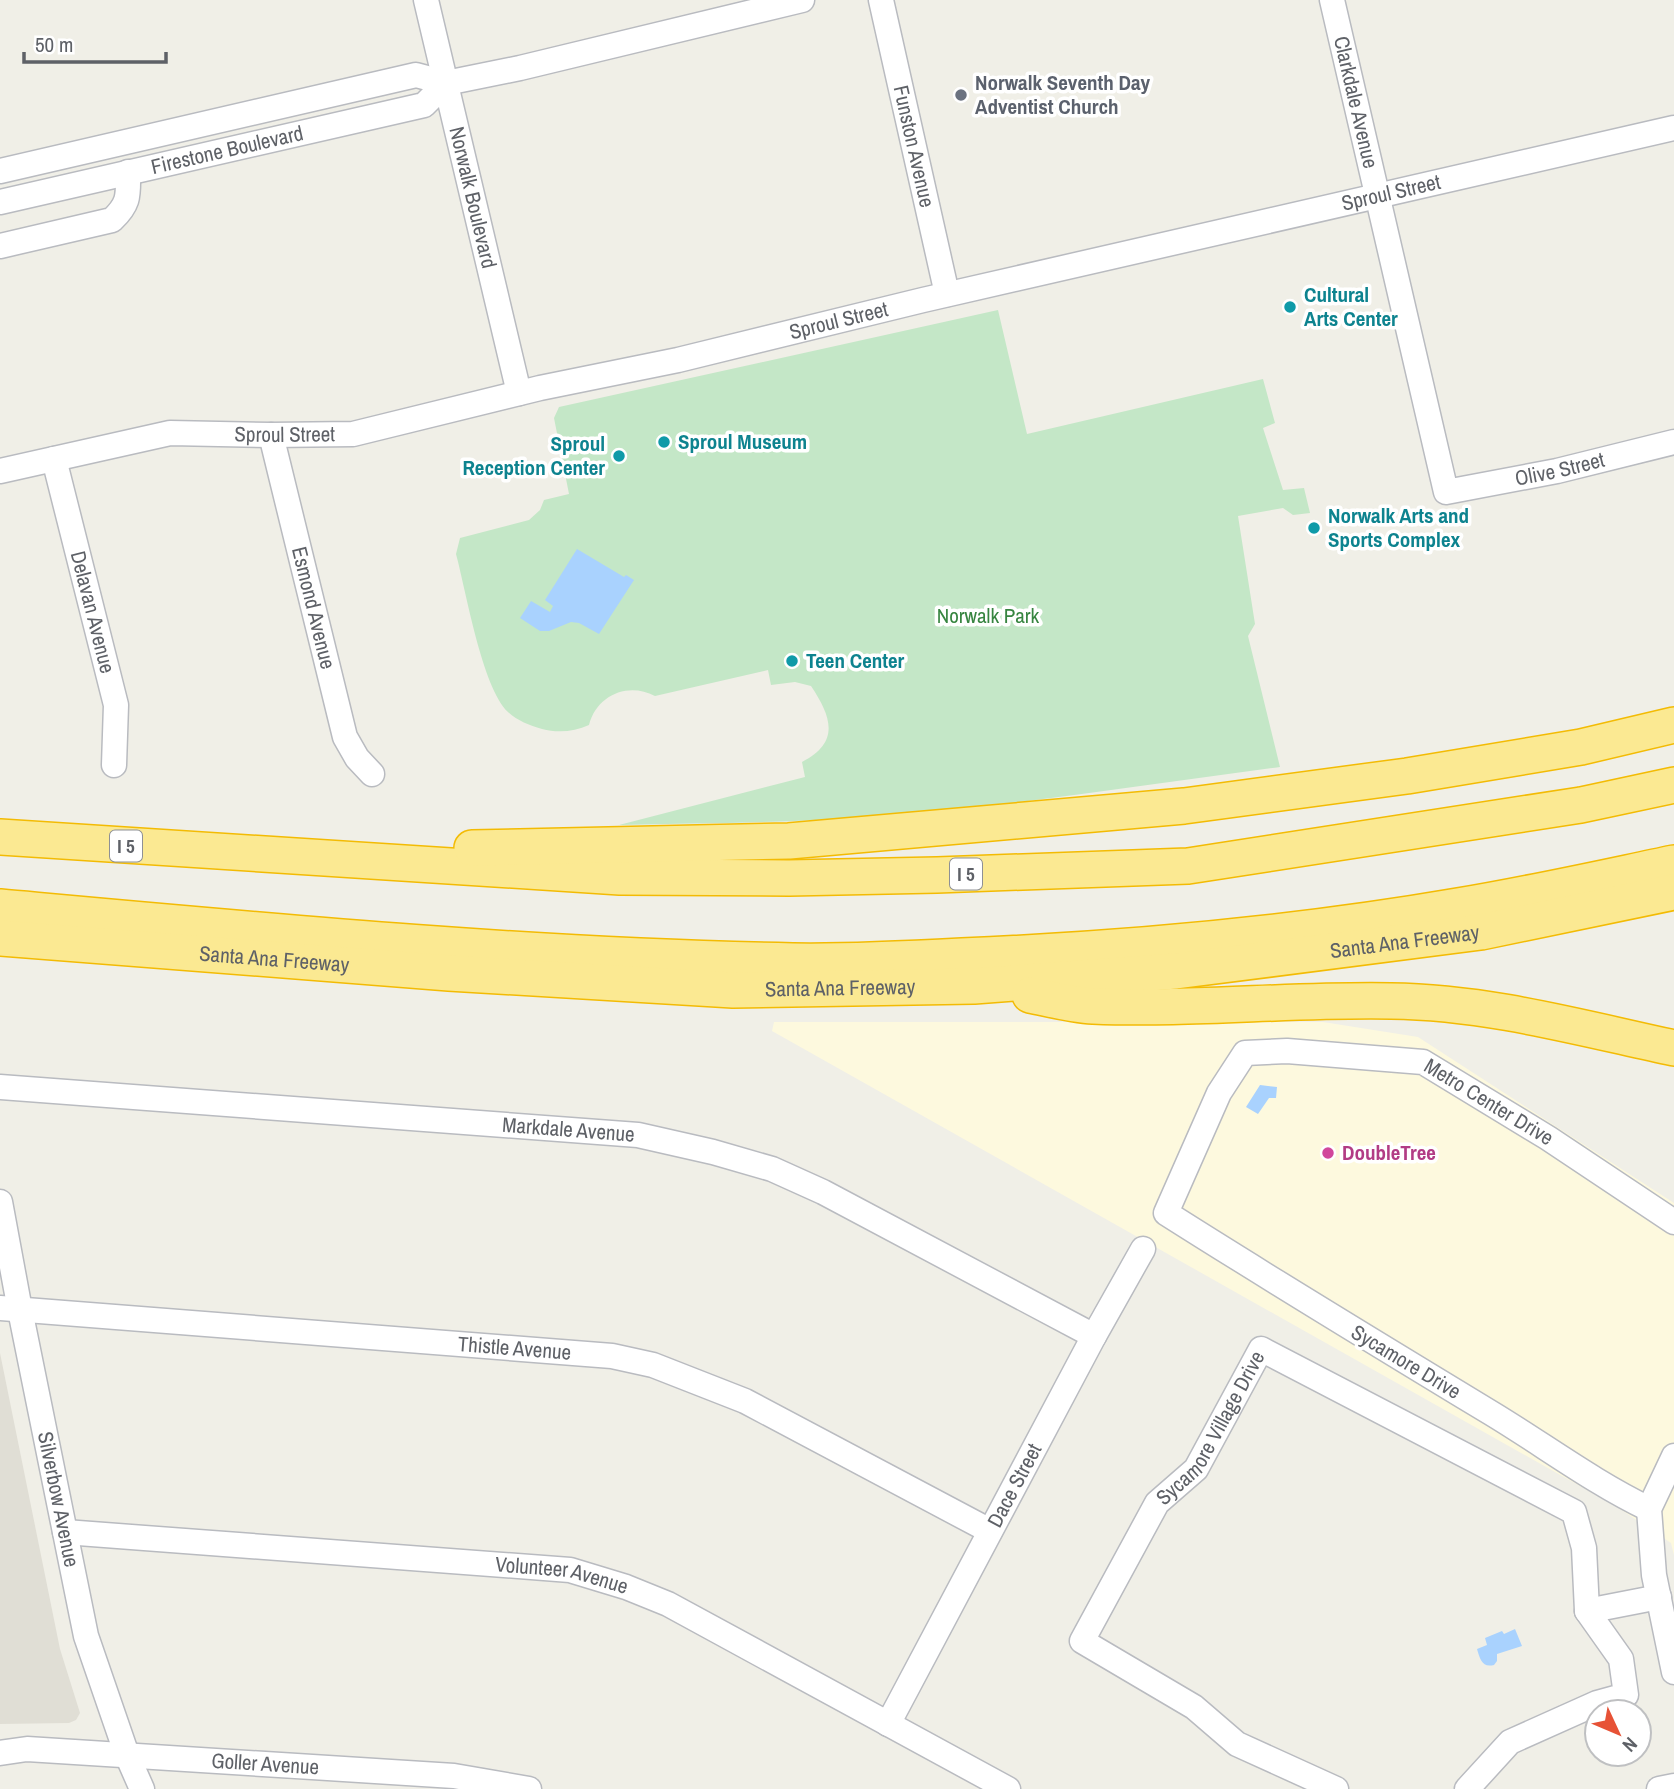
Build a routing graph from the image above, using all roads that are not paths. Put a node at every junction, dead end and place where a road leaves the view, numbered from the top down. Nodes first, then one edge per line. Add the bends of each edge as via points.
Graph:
1 (426, 0) edge
2 (802, 0) edge
3 (881, 0) edge
4 (1332, 0) edge
5 (446, 83) junction
6 (1674, 128) edge
7 (0, 171) edge
8 (128, 172) junction
9 (1378, 195) junction
10 (0, 202) edge
11 (0, 246) edge
12 (947, 295) junction
13 (519, 393) junction
14 (271, 435) junction
15 (1674, 442) edge
16 (54, 458) junction
17 (0, 471) edge
18 (1446, 492) joint
19 (1674, 725) edge
20 (114, 765) dead end
21 (372, 774) dead end
22 (1674, 785) edge
23 (0, 837) edge
24 (251, 855) junction
25 (1674, 863) edge
26 (1674, 892) edge
27 (0, 907) edge
28 (0, 938) edge
29 (974, 986) junction
30 (1674, 1048) edge
31 (0, 1087) edge
32 (0, 1202) edge
33 (1166, 1213) joint
34 (1674, 1222) edge
35 (1143, 1250) dead end
36 (10, 1309) edge
37 (1094, 1336) junction
38 (1674, 1456) edge
39 (1649, 1509) junction
40 (990, 1531) junction
41 (65, 1532) junction
42 (1659, 1597) junction
43 (1587, 1611) junction
44 (1674, 1672) edge
45 (888, 1724) junction
46 (0, 1753) edge
47 (127, 1755) junction
48 (1674, 1786) edge
49 (142, 1789) edge
50 (529, 1789) edge
51 (1008, 1789) edge
52 (1336, 1789) edge
53 (1467, 1789) edge
54 (1659, 1789) edge

1 - 5 street, Norwalk Boulevard
2 - 5 street, Firestone Boulevard
3 - 12 street, Funston Avenue
4 - 9 street, Clarkdale Avenue
5 - 7 street, Firestone Boulevard via 416,75
5 - 8 street, Firestone Boulevard via 424,105
5 - 13 street, Norwalk Boulevard
6 - 9 street, Sproul Street
8 - 10 street, Firestone Boulevard
8 - 11 street via 128,197 112,220
9 - 12 street, Sproul Street
9 - 18 street, Clarkdale Avenue
12 - 13 street, Sproul Street
13 - 14 street, Sproul Street via 353,434
14 - 16 street, Sproul Street via 170,433
14 - 21 street, Esmond Avenue via 345,737
15 - 18 street, Olive Street
16 - 17 street, Sproul Street
16 - 20 street, Delavan Avenue via 116,705
19 - 24 highway via 1407,776 1184,806 789,841
22 - 24 highway, I 5 via 1581,805 1188,866 789,878 620,877
23 - 24 highway, I 5
25 - 27 highway via 1459,906 1343,923 1141,946 895,960 504,949
26 - 29 highway, Santa Ana Freeway via 1454,936 1176,971
28 - 29 highway, Santa Ana Freeway via 733,990
29 - 30 highway via 1090,1006 1392,1000 1463,1006
31 - 37 street, Markdale Avenue via 663,1140 772,1169 823,1192
32 - 36 street, Silverbow Avenue
33 - 34 street, Metro Center Drive via 1219,1093 1245,1053 1287,1051 1423,1062
33 - 39 street, Sycamore Drive via 1614,1492
35 - 37 street, Dace Street
36 - 40 street, Thistle Avenue via 622,1358 653,1365 745,1401
36 - 41 street, Silverbow Avenue
37 - 40 street, Dace Street
38 - 39 street
39 - 42 street
40 - 45 street, Dace Street
41 - 45 street, Volunteer Avenue via 570,1570 668,1604
41 - 47 street, Silverbow Avenue via 86,1636
42 - 43 street
42 - 44 street
43 - 52 street, Sycamore Village Drive via 1584,1548 1574,1512 1261,1349 1196,1469 1157,1503 1082,1641 1194,1707 1237,1744
43 - 53 street via 1620,1659 1626,1695 1510,1742
45 - 51 street, Volunteer Avenue
46 - 47 street, Goller Avenue via 27,1749
47 - 49 street, Silverbow Avenue
47 - 50 street, Goller Avenue via 454,1776
48 - 54 street

